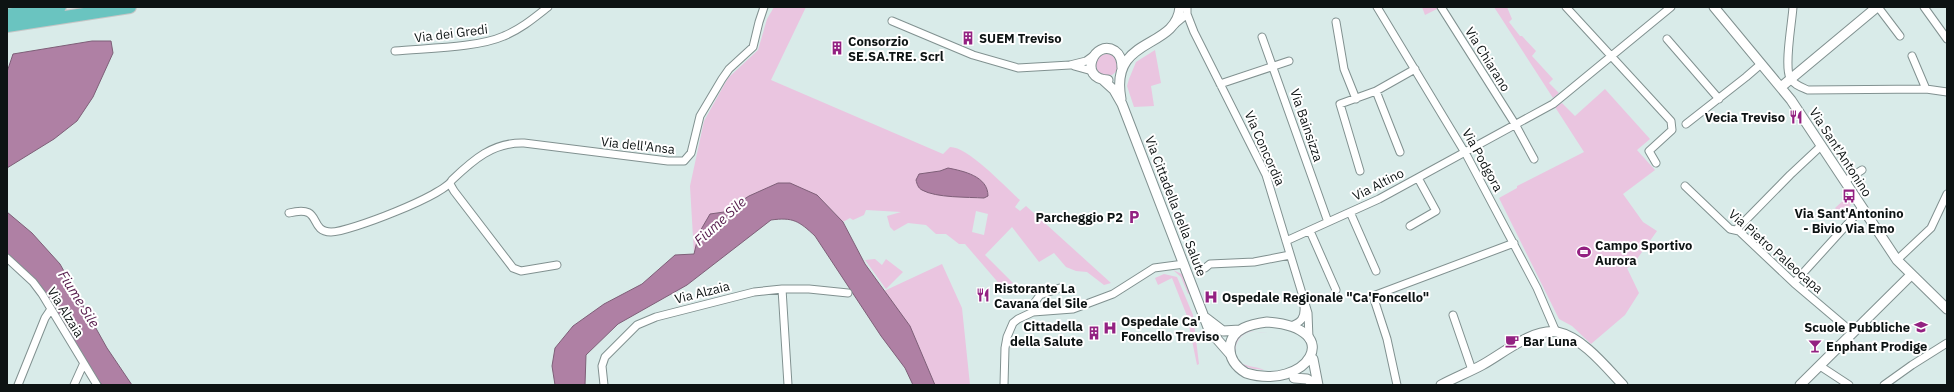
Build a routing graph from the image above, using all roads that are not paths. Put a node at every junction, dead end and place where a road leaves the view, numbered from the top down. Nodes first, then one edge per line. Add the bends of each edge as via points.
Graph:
1 (60, 7) edge
2 (130, 7) edge
3 (548, 7) edge
4 (764, 7) edge
5 (1175, 7) edge
6 (1180, 7) edge
7 (1377, 7) edge
8 (1441, 7) edge
9 (1566, 7) edge
10 (1671, 7) edge
11 (1714, 7) edge
12 (1793, 7) edge
13 (1877, 7) edge
14 (1924, 7) edge
15 (1187, 10) edge
16 (7, 15) edge
17 (892, 21) dead end
18 (1336, 22) dead end
19 (7, 26) edge
20 (1168, 29) junction
21 (1900, 36) dead end
22 (1262, 37) dead end
23 (1667, 39) dead end
24 (1947, 39) edge
25 (1138, 49) junction
26 (395, 51) dead end
27 (1116, 52) junction
28 (1610, 55) junction
29 (1093, 56) junction
30 (1912, 56) dead end
31 (1289, 61) dead end
32 (1761, 64) junction
33 (1070, 65) junction
34 (1273, 67) junction
35 (1415, 69) junction
36 (1121, 70) junction
37 (1092, 72) junction
38 (1791, 79) junction
39 (1103, 80) junction
40 (1220, 84) junction
41 (1782, 87) junction
42 (1926, 89) junction
43 (1376, 91) junction
44 (1947, 92) edge
45 (1356, 99) junction
46 (1719, 99) junction
47 (1122, 104) junction
48 (1515, 124) junction
49 (1686, 124) dead end
50 (1821, 146) junction
51 (1400, 152) dead end
52 (1465, 152) junction
53 (1534, 159) dead end
54 (1656, 163) dead end
55 (1862, 170) dead end
56 (1360, 171) dead end
57 (1418, 178) junction
58 (1845, 181) junction
59 (450, 184) junction
60 (1685, 186) dead end
61 (1947, 194) edge
62 (1862, 208) junction
63 (1350, 212) junction
64 (289, 213) dead end
65 (1328, 222) junction
66 (1410, 226) dead end
67 (1736, 230) junction
68 (1310, 231) junction
69 (1286, 241) junction
70 (1514, 243) junction
71 (1290, 256) junction
72 (7, 258) edge
73 (1897, 260) junction
74 (1184, 264) junction
75 (557, 265) dead end
76 (1205, 268) dead end
77 (1376, 271) dead end
78 (1911, 275) junction
79 (1794, 283) junction
80 (1060, 288) dead end
81 (782, 289) junction
82 (1336, 290) dead end
83 (848, 293) dead end
84 (1303, 299) junction
85 (1035, 302) dead end
86 (1946, 305) edge
87 (51, 309) junction
88 (1453, 315) dead end
89 (1206, 317) junction
90 (1290, 326) junction
91 (1240, 330) junction
92 (1556, 332) junction
93 (1853, 333) junction
94 (1310, 343) junction
95 (1947, 344) edge
96 (1230, 354) junction
97 (1313, 359) junction
98 (83, 365) junction
99 (1820, 366) junction
100 (1472, 370) junction
101 (1294, 378) junction
102 (18, 385) edge
103 (74, 385) edge
104 (97, 385) edge
105 (604, 385) edge
106 (788, 385) edge
107 (1004, 385) edge
108 (1317, 385) edge
109 (1397, 385) edge
110 (1441, 385) edge
111 (1623, 385) edge
112 (1800, 385) edge
113 (1850, 385) edge
114 (1884, 385) edge

1 - 16 highway
2 - 19 highway
3 - 26 street, Via dei Gredi via 517,30 498,38
4 - 59 street, Via dell'Ansa via 753,47 722,79 700,116 691,153 686,159 673,162 530,143 510,143 479,156
5 - 20 street via 1174,17
6 - 20 street via 1177,18
7 - 35 street, Via Podgora
8 - 48 street, Via Chiarano
9 - 28 street
10 - 28 street, Via Altino
11 - 32 street, Via Sant'Antonino
12 - 38 street via 1788,63
13 - 21 street
13 - 38 street
14 - 24 street
15 - 20 street, Via Concordia
15 - 40 street, Via Concordia via 1194,32
17 - 33 street via 973,55 1018,68
18 - 45 street via 1344,69
20 - 25 street
22 - 34 street, Via Bainsizza
23 - 46 street
25 - 27 street
25 - 36 street via 1126,60
27 - 29 street via 1101,50
27 - 36 street, Via Cittadella della Salute via 1121,59
28 - 48 street, Via Altino via 1557,101
28 - 54 street via 1672,124 1670,133 1649,152
29 - 33 street via 1086,61
29 - 37 street
30 - 42 street
31 - 34 street
32 - 41 street, Via Sant'Antonino
32 - 46 street
33 - 37 street
34 - 40 street
34 - 65 street, Via Bainsizza
35 - 43 street
35 - 52 street, Via Podgora
36 - 39 street via 1113,78
36 - 47 street, Via Cittadella della Salute via 1119,85
37 - 39 street, Via Cittadella della Salute
38 - 41 street
38 - 42 street via 1799,87 1808,90
39 - 47 street, Via Cittadella della Salute via 1114,90
40 - 69 street, Via Concordia via 1266,175
41 - 50 street, Via Sant'Antonino
42 - 44 street
43 - 45 street
43 - 51 street
45 - 56 street via 1340,104
46 - 49 street
47 - 74 street, Via Cittadella della Salute
48 - 52 street, Via Altino
48 - 53 street, Via Chiarano
50 - 58 street, Via Sant'Antonino
50 - 67 street
52 - 57 street, Via Altino
52 - 70 street, Via Podgora
55 - 58 street
57 - 63 street, Via Altino
57 - 66 street, Via Altino via 1436,211
58 - 62 street, Via Sant'Antonino
59 - 64 street, Via dell'Ansa via 422,201 363,224 331,232 319,227 308,211
59 - 75 street via 514,268 521,271
60 - 67 street, Via Pietro Paleocapa via 1730,228
61 - 73 street via 1931,228
62 - 73 street, Via Sant'Antonino
62 - 79 street
63 - 65 street, Via Altino
63 - 77 street, Via Altino
65 - 68 street, Via Altino
67 - 79 street, Via Pietro Paleocapa
68 - 69 street, Via Altino
68 - 82 street
69 - 71 street, Via Concordia
70 - 92 street, Via Podgora
70 - 109 street via 1373,296 1387,339
71 - 76 street via 1254,262 1210,264
71 - 84 street, Via Concordia
72 - 87 street, Via Alzaia via 33,282
73 - 78 street, Via Sant'Antonino
74 - 89 street, Via Cittadella della Salute
74 - 107 street via 1154,268 1112,294 1073,309 1034,312 1018,319 1007,336
78 - 86 street, Via Sant'Antonino
78 - 93 street
79 - 93 street, Via Pietro Paleocapa
80 - 85 street via 1040,296
81 - 83 street, Via Alzaia
81 - 105 street, Via Alzaia via 754,292 682,309 638,325 604,356
81 - 106 street
84 - 90 street, Via Concordia via 1303,319
84 - 94 street, Via Concordia via 1308,312
87 - 98 street, Via Alzaia
87 - 102 street
88 - 100 street
89 - 91 street, Via Cittadella della Salute via 1223,331
89 - 96 street, Via Cittadella della Salute via 1209,330
90 - 91 street via 1267,322
90 - 94 street via 1303,334
91 - 96 street via 1231,341
92 - 100 street via 1534,335
92 - 111 street via 1568,336 1588,350
93 - 99 street
94 - 97 street
95 - 114 street
96 - 101 street via 1237,367 1256,378 1275,381
97 - 101 street via 1304,372
97 - 108 street
98 - 103 street
98 - 104 street, Via Alzaia
99 - 112 street
99 - 113 street
100 - 110 street
101 - 108 street

